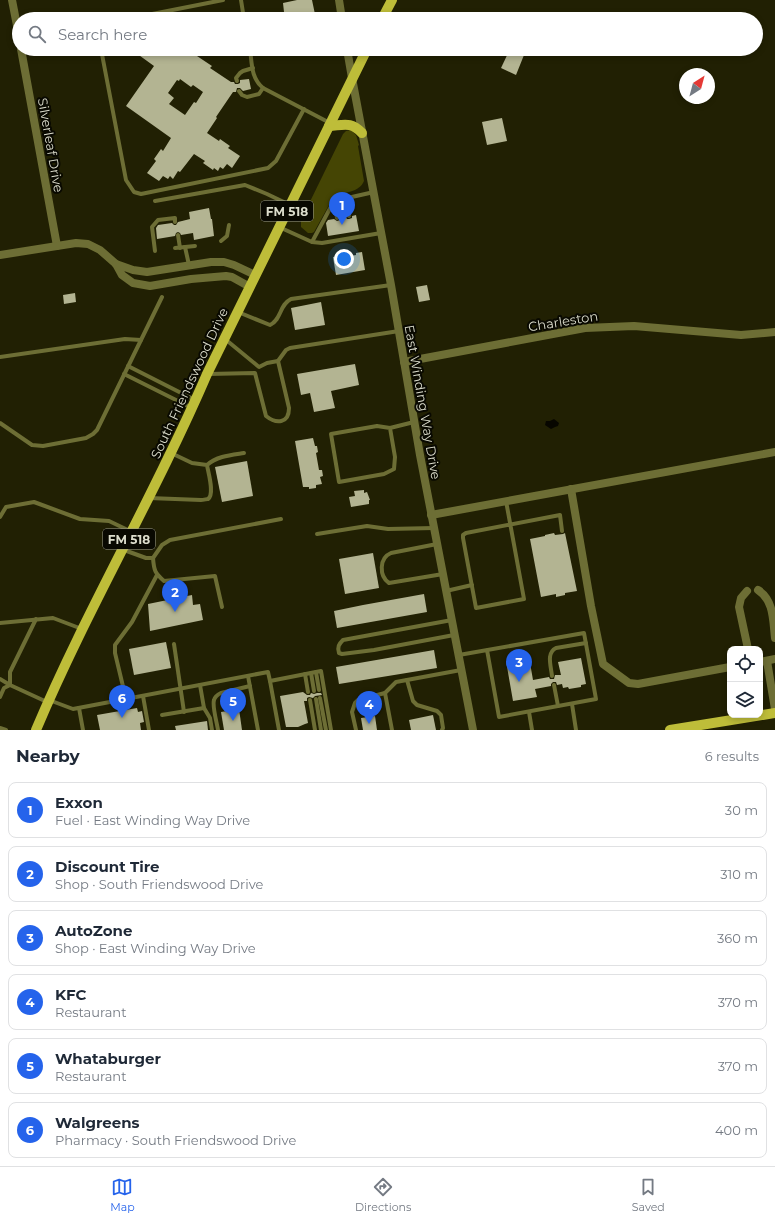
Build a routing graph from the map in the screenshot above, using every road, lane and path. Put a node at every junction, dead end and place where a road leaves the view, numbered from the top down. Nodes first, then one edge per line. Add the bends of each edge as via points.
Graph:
1 (12, 0) edge
2 (223, 0) edge
3 (241, 0) edge
4 (339, 0) edge
5 (392, 0) edge
6 (14, 12) edge
7 (162, 12) edge
8 (243, 12) edge
9 (341, 12) edge
10 (386, 12) edge
11 (22, 56) edge
12 (103, 56) edge
13 (251, 56) edge
14 (348, 56) edge
15 (363, 56) edge
16 (253, 68) junction
17 (352, 78) junction
18 (237, 81) dead end
19 (263, 88) junction
20 (239, 91) dead end
21 (304, 109) junction
22 (330, 124) junction
23 (362, 133) junction
24 (374, 192) junction
25 (346, 198) junction
26 (334, 201) junction
27 (155, 202) dead end
28 (290, 205) junction
29 (349, 216) dead end
30 (337, 218) dead end
31 (175, 222) dead end
32 (229, 225) dead end
33 (279, 227) junction
34 (352, 232) dead end
35 (381, 232) junction
36 (339, 234) dead end
37 (178, 235) dead end
38 (354, 238) junction
39 (340, 240) junction
40 (221, 241) dead end
41 (312, 242) junction
42 (57, 246) junction
43 (195, 246) dead end
44 (185, 247) junction
45 (155, 251) dead end
46 (0, 254) edge
47 (116, 264) junction
48 (189, 265) junction
49 (255, 275) junction
50 (191, 279) junction
51 (391, 285) junction
52 (250, 287) junction
53 (162, 297) dead end
54 (237, 312) junction
55 (399, 331) junction
56 (775, 332) edge
57 (224, 339) junction
58 (141, 340) junction
59 (0, 357) edge
60 (278, 361) junction
61 (404, 362) junction
62 (128, 366) junction
63 (259, 367) junction
64 (255, 373) junction
65 (124, 374) junction
66 (207, 374) junction
67 (194, 404) junction
68 (414, 422) junction
69 (0, 423) edge
70 (390, 428) junction
71 (775, 452) edge
72 (170, 453) junction
73 (244, 453) dead end
74 (207, 465) junction
75 (571, 489) junction
76 (148, 498) junction
77 (506, 501) junction
78 (431, 515) junction
79 (0, 517) edge
80 (281, 519) dead end
81 (511, 524) junction
82 (434, 528) junction
83 (562, 531) dead end
84 (132, 532) junction
85 (317, 534) dead end
86 (437, 544) junction
87 (123, 549) junction
88 (153, 558) junction
89 (443, 574) junction
90 (157, 575) junction
91 (472, 585) junction
92 (758, 590) dead end
93 (446, 591) junction
94 (747, 591) dead end
95 (222, 607) dead end
96 (36, 619) junction
97 (452, 620) junction
98 (0, 623) edge
99 (82, 629) junction
100 (454, 635) junction
101 (775, 638) edge
102 (586, 643) junction
103 (174, 644) dead end
104 (747, 646) edge
105 (487, 650) junction
106 (458, 655) junction
107 (767, 661) edge
108 (727, 668) edge
109 (461, 670) junction
110 (314, 672) junction
111 (305, 674) junction
112 (248, 676) junction
113 (552, 676) dead end
114 (0, 679) edge
115 (407, 680) junction
116 (270, 681) junction
117 (10, 685) junction
118 (200, 685) junction
119 (554, 685) dead end
120 (250, 686) junction
121 (181, 688) junction
122 (317, 691) dead end
123 (308, 692) dead end
124 (384, 693) junction
125 (143, 696) junction
126 (0, 697) edge
127 (126, 699) junction
128 (310, 700) dead end
129 (48, 701) junction
130 (572, 704) junction
131 (558, 706) junction
132 (79, 708) junction
133 (204, 708) junction
134 (775, 709) edge
135 (184, 712) junction
136 (530, 712) junction
137 (775, 713) edge
138 (162, 715) dead end
139 (0, 728) edge
140 (83, 729) edge
141 (6, 730) edge
142 (36, 730) edge
143 (149, 730) edge
144 (212, 730) edge
145 (218, 730) edge
146 (258, 730) edge
147 (279, 730) edge
148 (315, 730) edge
149 (321, 730) edge
150 (326, 730) edge
151 (331, 730) edge
152 (356, 730) edge
153 (392, 730) edge
154 (442, 730) edge
155 (473, 730) edge
156 (532, 730) edge
157 (576, 730) edge
158 (676, 730) edge

1 - 6 street
2 - 7 lane
3 - 8 lane
4 - 9 street
5 - 10 main road
11 - 42 street, Silverleaf Drive
12 - 21 lane via 126,180 134,192 141,194 268,168 276,161
13 - 16 lane
14 - 17 street, East Winding Way Drive
15 - 17 main road, South Friendswood Drive / FM 518
16 - 18 lane via 240,73
16 - 19 lane via 254,78
17 - 22 main road, South Friendswood Drive / FM 518
17 - 23 street, East Winding Way Drive
19 - 20 lane via 259,94 247,97
19 - 21 lane
21 - 22 lane
22 - 23 main road via 350,125
22 - 28 main road, South Friendswood Drive / FM 518
23 - 24 street, East Winding Way Drive
24 - 25 lane
24 - 35 street, East Winding Way Drive
25 - 26 lane
25 - 29 lane
26 - 30 lane
26 - 41 lane
27 - 28 lane via 245,185
28 - 33 main road, South Friendswood Drive / FM 518
31 - 45 lane via 175,218 158,220 152,227
32 - 40 lane via 227,236
33 - 41 lane
33 - 49 main road, South Friendswood Drive / FM 518
34 - 38 lane
35 - 38 lane
35 - 51 street, East Winding Way Drive
36 - 39 lane
37 - 44 lane via 177,248
38 - 39 lane
39 - 41 lane
42 - 46 street
42 - 47 street via 88,244 100,250
43 - 44 lane
44 - 48 lane
47 - 48 street via 147,272
47 - 50 street via 122,276 133,283 150,286
48 - 49 street via 224,262
48 - 50 street
49 - 52 main road, South Friendswood Drive / FM 518
50 - 52 street via 226,276
51 - 54 lane via 291,299 286,302 276,322 270,325
51 - 55 street, East Winding Way Drive
52 - 54 main road, South Friendswood Drive / FM 518
53 - 58 lane
54 - 57 main road, South Friendswood Drive / FM 518
55 - 60 lane via 290,348
55 - 61 street, East Winding Way Drive
56 - 61 street, Charleston via 741,334 634,326 585,328
57 - 63 lane
57 - 66 main road, South Friendswood Drive / FM 518
58 - 59 lane via 125,339
58 - 62 lane
60 - 63 lane
60 - 64 lane via 289,408 287,417 283,420 276,422 266,416
61 - 68 street, East Winding Way Drive
62 - 65 lane
62 - 67 lane
63 - 64 lane
64 - 66 lane
65 - 67 lane
65 - 69 lane via 97,430 86,438 36,446
66 - 67 main road, South Friendswood Drive / FM 518
67 - 72 main road, South Friendswood Drive / FM 518
68 - 70 lane
68 - 78 street, East Winding Way Drive
70 - 70 lane via 377,426 332,434 339,482 384,474 394,469 395,456
71 - 75 street
72 - 74 lane via 192,463
72 - 76 main road, South Friendswood Drive / FM 518
73 - 74 lane via 218,458
74 - 76 lane via 212,491 208,499
75 - 77 street
75 - 108 street via 603,664 629,683 638,684
76 - 84 main road, South Friendswood Drive / FM 518
77 - 78 street
77 - 81 lane
78 - 82 street, East Winding Way Drive
79 - 84 lane via 6,507 34,502 80,519 109,521
80 - 88 lane via 170,540 162,545
81 - 83 lane via 560,515
81 - 91 lane via 463,535
81 - 91 lane via 524,599 476,608
82 - 85 lane via 388,529 367,526
82 - 86 street, East Winding Way Drive
84 - 87 main road, South Friendswood Drive / FM 518
86 - 89 street, East Winding Way Drive
86 - 89 lane via 391,553 386,555 381,566 384,580 388,583
87 - 88 lane via 146,558
87 - 99 main road, South Friendswood Drive / FM 518
88 - 90 lane
89 - 93 street, East Winding Way Drive
90 - 95 lane via 164,581 215,576
90 - 127 lane via 132,622 115,645
91 - 93 lane
92 - 101 street via 763,593 770,605
93 - 97 street, East Winding Way Drive
94 - 104 street via 740,598 739,607
96 - 98 lane
96 - 99 lane via 53,618
96 - 117 lane via 10,672
97 - 100 street, East Winding Way Drive
97 - 100 lane via 343,640 338,649 342,654
99 - 129 main road, South Friendswood Drive / FM 518
100 - 106 street, East Winding Way Drive
102 - 105 lane via 584,633
102 - 113 lane via 552,650
102 - 130 lane via 596,699
103 - 121 lane
105 - 106 lane
105 - 136 lane via 499,717
106 - 109 street, East Winding Way Drive
107 - 134 street
109 - 115 lane
109 - 155 street, East Winding Way Drive
110 - 111 lane
110 - 122 lane
110 - 151 lane via 322,671
111 - 116 lane
111 - 123 lane
112 - 116 lane via 268,672
112 - 118 lane
112 - 120 lane
114 - 117 lane
115 - 124 lane via 396,682
115 - 154 lane via 412,702 441,715
116 - 147 lane
117 - 126 lane via 4,688
117 - 129 lane
118 - 121 lane
118 - 133 lane
119 - 131 lane
120 - 145 lane via 221,693 214,699
120 - 146 lane
121 - 125 lane
121 - 135 lane
124 - 152 lane via 358,700 353,706
124 - 153 lane
125 - 127 lane
125 - 143 lane
127 - 132 lane
128 - 148 lane
129 - 132 lane via 73,709
129 - 142 main road, South Friendswood Drive / FM 518
130 - 131 lane
130 - 157 lane
131 - 136 lane
132 - 140 lane
133 - 135 lane
133 - 144 lane via 210,718
135 - 138 lane
136 - 156 lane
137 - 158 main road
139 - 141 lane
149 - 150 lane via 318,699

